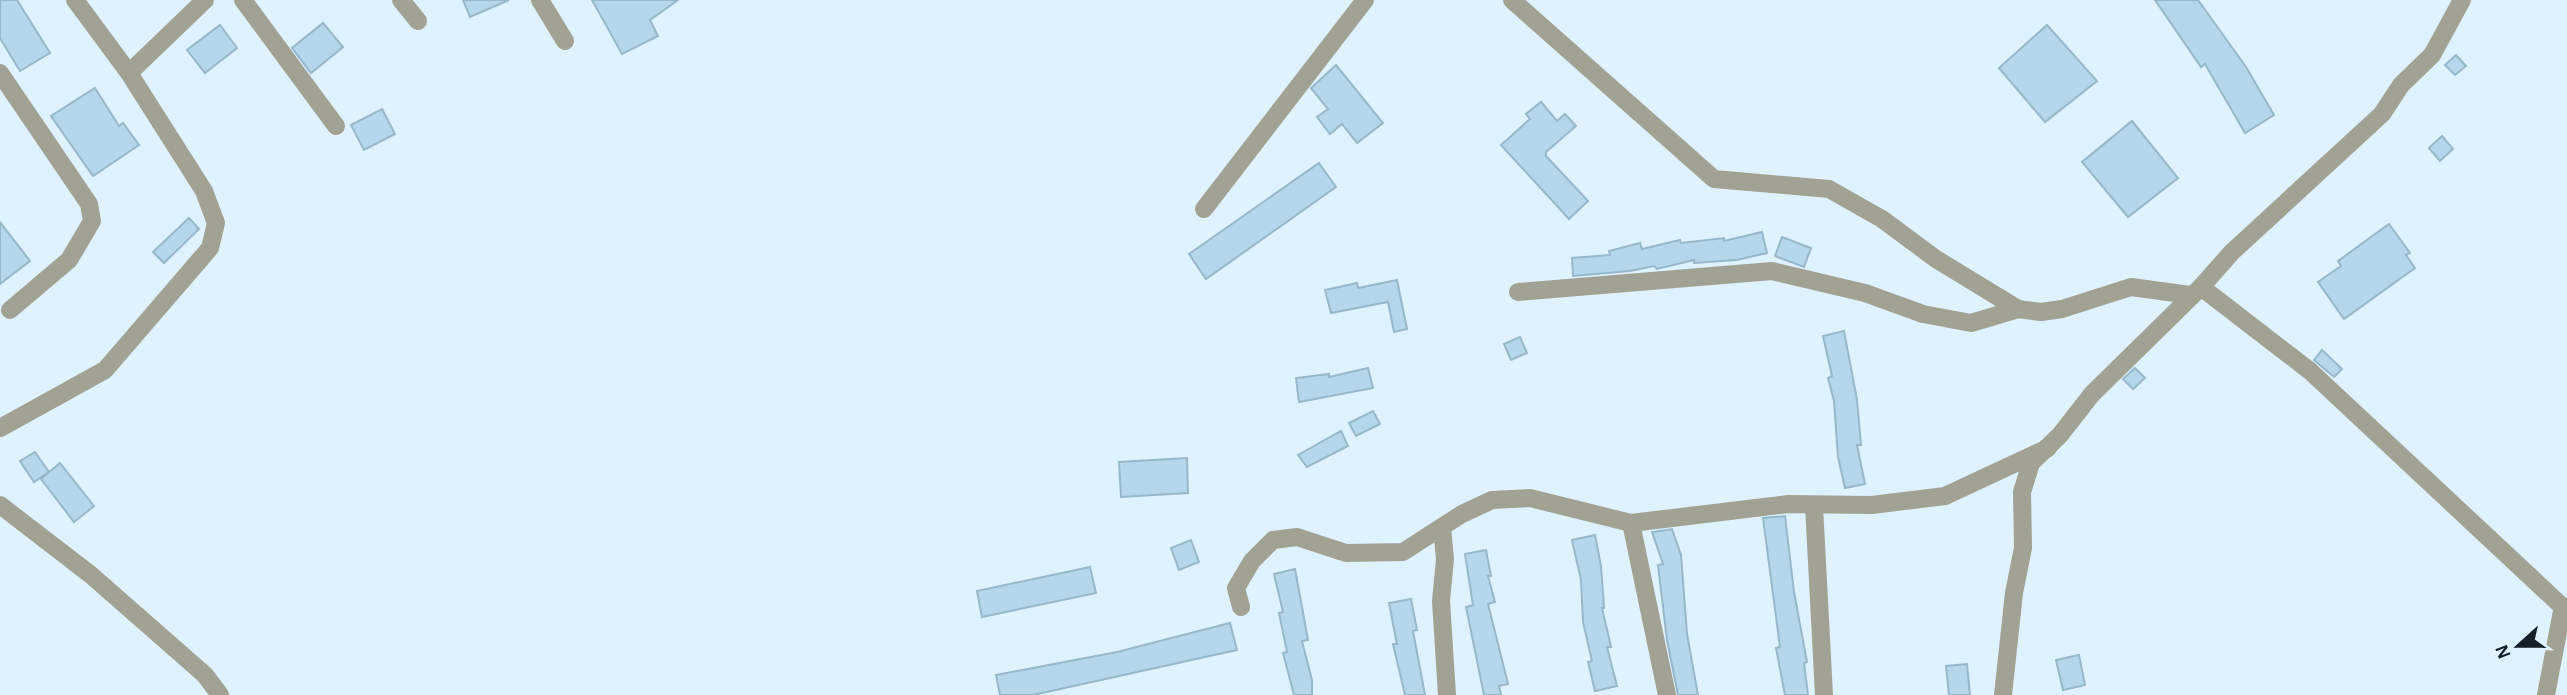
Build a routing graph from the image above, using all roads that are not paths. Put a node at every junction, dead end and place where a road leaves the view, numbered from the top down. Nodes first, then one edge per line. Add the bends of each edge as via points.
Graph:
1 (75, 0) edge
2 (205, 0) edge
3 (243, 0) edge
4 (401, 0) edge
5 (540, 0) edge
6 (1365, 0) edge
7 (1512, 0) edge
8 (2462, 0) edge
9 (418, 21) dead end
10 (565, 40) dead end
11 (129, 73) junction
12 (0, 74) edge
13 (336, 125) dead end
14 (1203, 209) dead end
15 (2196, 291) junction
16 (1518, 292) dead end
17 (2018, 309) junction
18 (10, 310) dead end
19 (0, 428) edge
20 (2048, 448) junction
21 (0, 505) edge
22 (1814, 506) junction
23 (1632, 523) junction
24 (1442, 527) junction
25 (1241, 607) dead end
26 (2565, 608) edge
27 (220, 695) edge
28 (1447, 695) edge
29 (1667, 695) edge
30 (1824, 695) edge
31 (2003, 695) edge
32 (2546, 695) edge

1 - 11 street
2 - 11 street
3 - 13 street
4 - 9 street
5 - 10 street
6 - 14 street
7 - 17 street via 1714,179 1829,189
8 - 15 street via 2432,55 2401,85 2382,114 2255,229
11 - 19 street via 204,191 216,223 210,248 105,370
12 - 18 street via 89,204 92,221 69,260
15 - 17 street via 2131,287 2062,309
15 - 20 street via 2092,394
15 - 26 street via 2310,372
16 - 17 street via 1772,271 1971,323
20 - 22 street via 1945,496
20 - 31 street via 2031,463 2022,492 2023,548
21 - 27 street via 91,575 205,675
22 - 23 street via 1788,504
22 - 30 street
23 - 24 street via 1530,498 1492,500
23 - 29 street
24 - 25 street via 1403,552 1346,553 1297,537 1273,540 1252,561 1236,588
24 - 28 street
26 - 32 street

